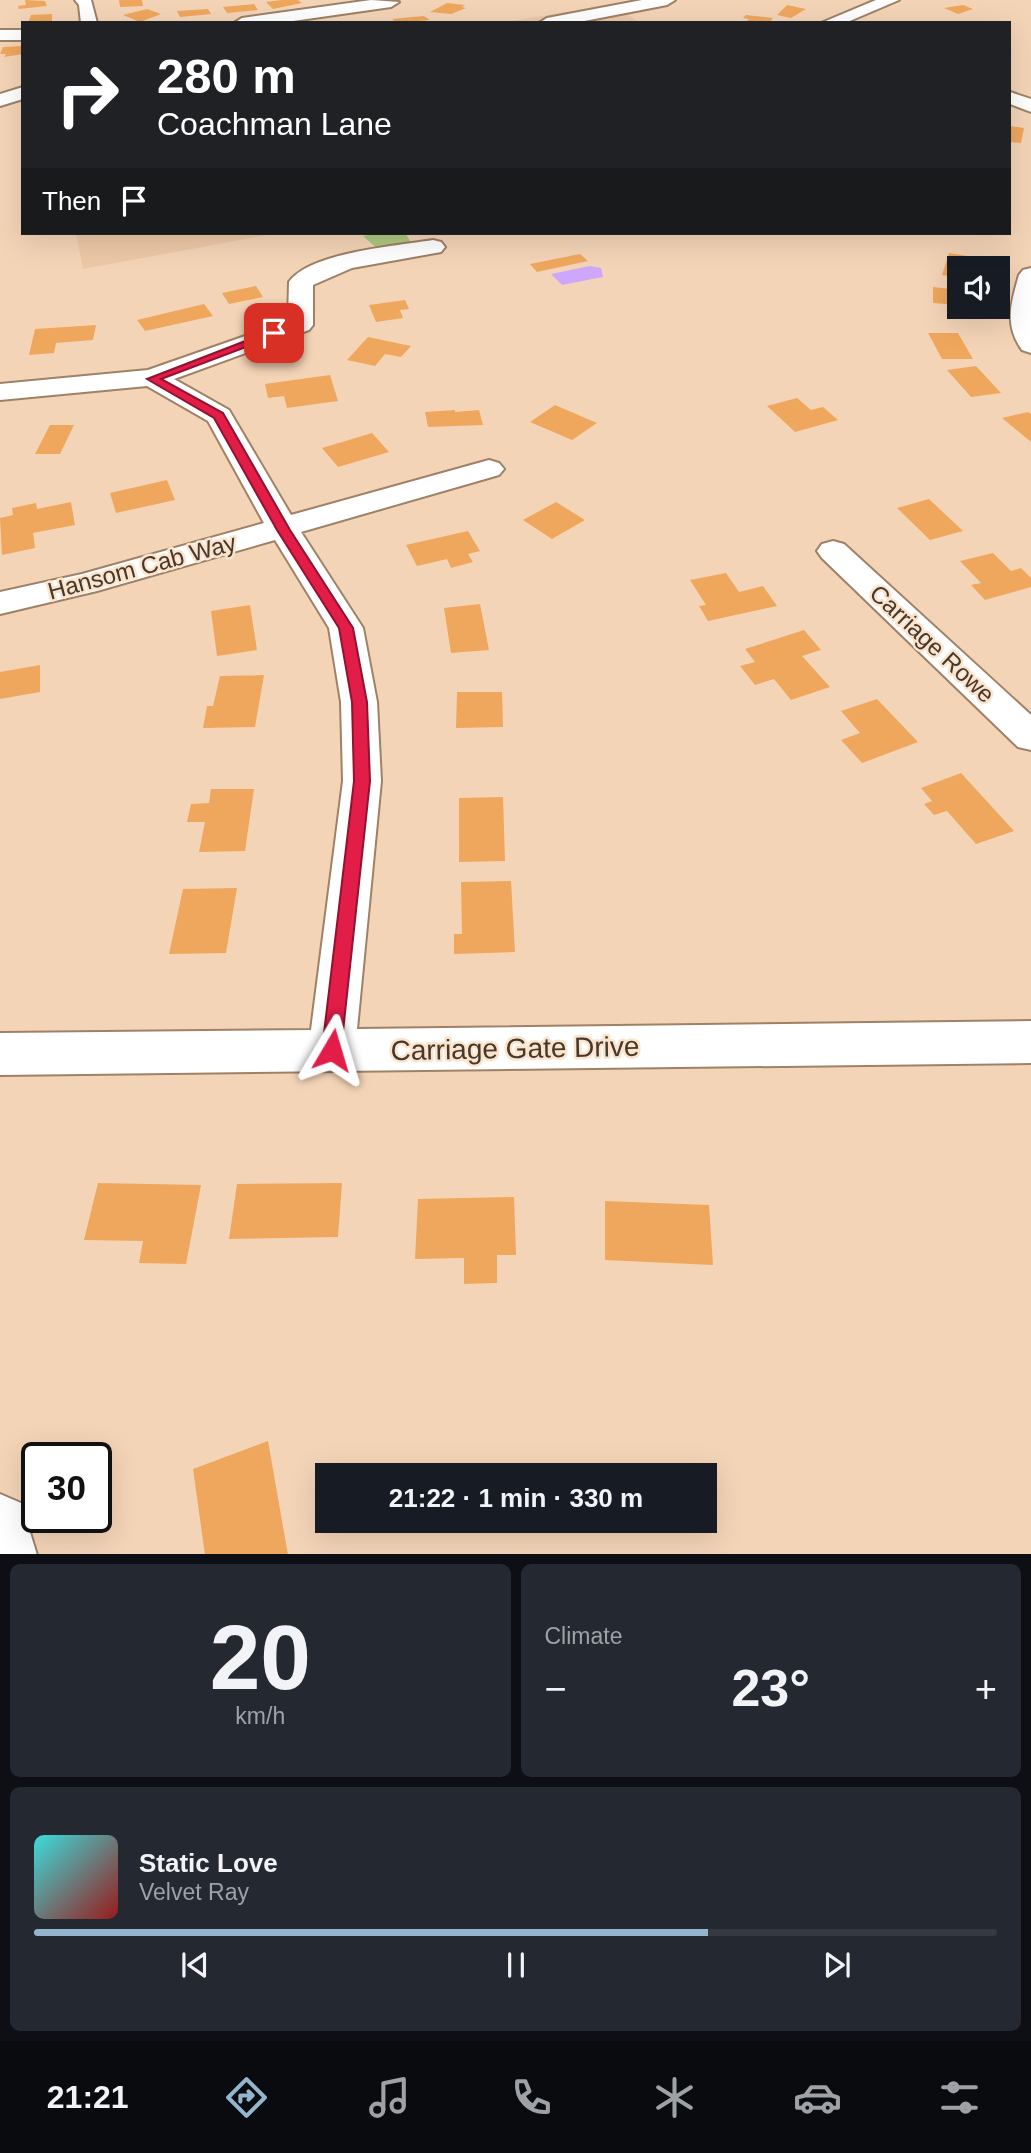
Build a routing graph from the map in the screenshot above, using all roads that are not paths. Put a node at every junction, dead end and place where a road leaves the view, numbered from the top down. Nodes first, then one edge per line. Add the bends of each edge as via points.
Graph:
1 (83, 0) edge
2 (667, 0) edge
3 (891, 0) edge
4 (391, 2) dead end
5 (89, 21) edge
6 (256, 21) edge
7 (564, 21) edge
8 (835, 21) edge
9 (0, 35) edge
10 (21, 35) edge
11 (19, 82) edge
12 (1011, 98) edge
13 (0, 100) edge
14 (1031, 106) edge
15 (433, 247) dead end
16 (1031, 275) edge
17 (1031, 345) edge
18 (152, 379) junction
19 (0, 392) edge
20 (489, 470) dead end
21 (284, 530) junction
22 (833, 551) dead end
23 (0, 603) edge
24 (1031, 737) edge
25 (1031, 1042) edge
26 (332, 1050) junction
27 (0, 1054) edge
28 (0, 1524) edge
29 (7, 1554) edge

1 - 5 street
2 - 7 street
3 - 8 street
4 - 6 street
9 - 10 street
11 - 13 street
12 - 14 street
15 - 18 street via 347,263 309,276 301,282 300,325
16 - 17 street via 1021,310 1022,332
18 - 19 street
18 - 21 street via 219,416
20 - 21 street, Hansom Cab Way
21 - 23 street, Hansom Cab Way
21 - 26 street via 346,628 359,702 362,781
22 - 24 street, Carriage Rowe
25 - 26 street, Carriage Gate Drive
26 - 27 street, Carriage Gate Drive
28 - 29 street

